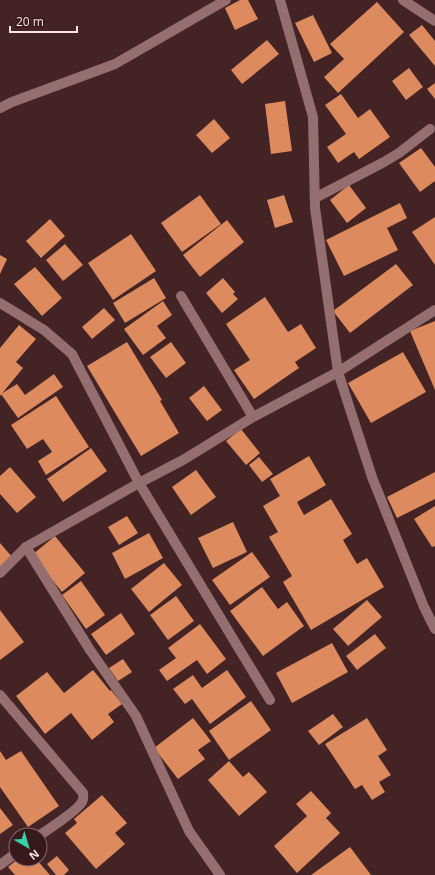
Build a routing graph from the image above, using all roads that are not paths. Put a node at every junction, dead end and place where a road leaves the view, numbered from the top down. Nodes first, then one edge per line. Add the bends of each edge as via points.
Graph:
1 (226, 0) edge
2 (280, 0) edge
3 (403, 0) edge
4 (435, 21) edge
5 (0, 108) edge
6 (430, 129) dead end
7 (315, 198) junction
8 (181, 296) dead end
9 (0, 303) edge
10 (435, 310) edge
11 (338, 372) junction
12 (252, 417) junction
13 (139, 483) junction
14 (26, 547) junction
15 (0, 573) edge
16 (435, 629) edge
17 (0, 695) edge
18 (270, 700) dead end
19 (48, 829) edge
20 (220, 875) edge

1 - 5 street via 115,64
2 - 7 street via 313,117
3 - 4 street
6 - 7 street via 384,162
7 - 11 street
8 - 12 street
9 - 13 street via 44,330 72,354
10 - 11 street
11 - 12 street
11 - 16 street via 372,478
12 - 13 street via 183,460
13 - 14 street
13 - 18 street
14 - 15 street
14 - 20 street via 90,650 136,716 189,831
17 - 19 street via 83,793 82,802 77,808

